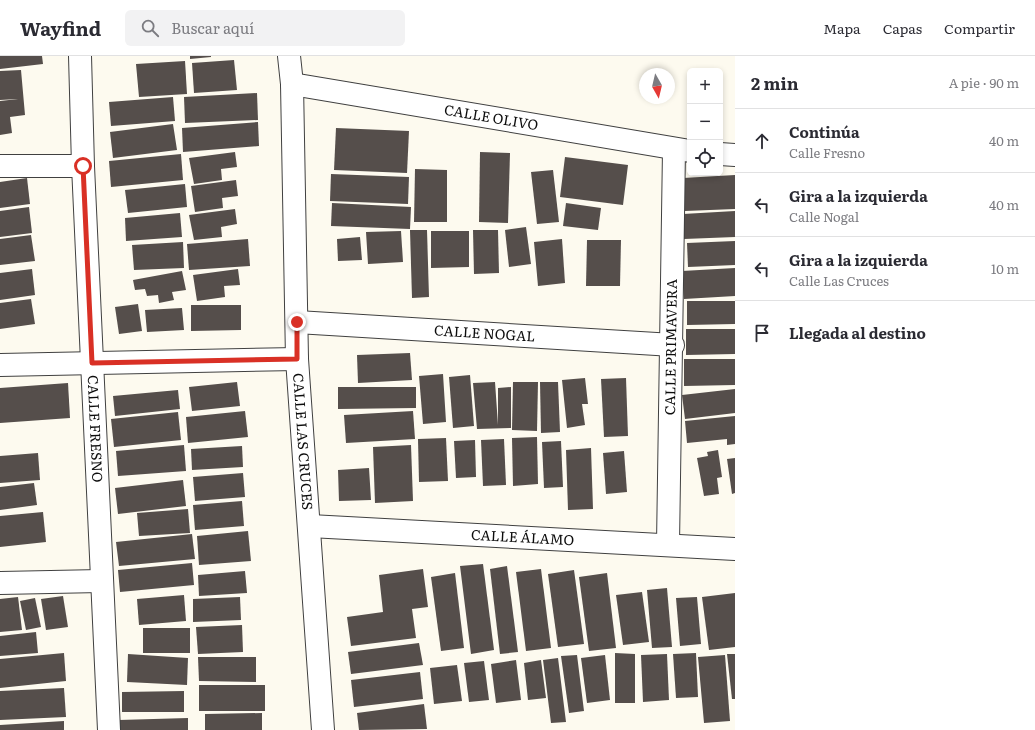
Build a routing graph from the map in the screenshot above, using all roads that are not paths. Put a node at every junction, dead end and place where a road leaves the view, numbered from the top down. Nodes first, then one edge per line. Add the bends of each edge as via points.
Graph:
1 (80, 56) edge
2 (289, 56) edge
3 (292, 84) junction
4 (682, 150) edge
5 (723, 154) edge
6 (735, 155) edge
7 (0, 166) edge
8 (83, 166) junction
9 (297, 322) junction
10 (673, 346) junction
11 (297, 359) junction
12 (92, 363) junction
13 (0, 365) edge
14 (310, 526) junction
15 (668, 544) junction
16 (735, 549) edge
17 (101, 581) junction
18 (0, 583) edge
19 (109, 730) edge
20 (323, 730) edge

1 - 8 street, CALLE FRESNO
2 - 3 street, CALLE LAS CRUCES
3 - 4 street, CALLE OLIVO
3 - 9 street, CALLE LAS CRUCES
4 - 10 street, CALLE PRIMAVERA
5 - 6 street
7 - 8 street
8 - 12 street, CALLE FRESNO
9 - 10 street, CALLE NOGAL
9 - 11 street, CALLE LAS CRUCES
10 - 15 street, CALLE PRIMAVERA
11 - 12 street
11 - 14 street, CALLE LAS CRUCES
12 - 13 street
12 - 17 street, CALLE FRESNO
14 - 15 street, CALLE ÁLAMO
14 - 20 street, CALLE LAS CRUCES
15 - 16 street, CALLE ÁLAMO
17 - 18 street
17 - 19 street, CALLE FRESNO

